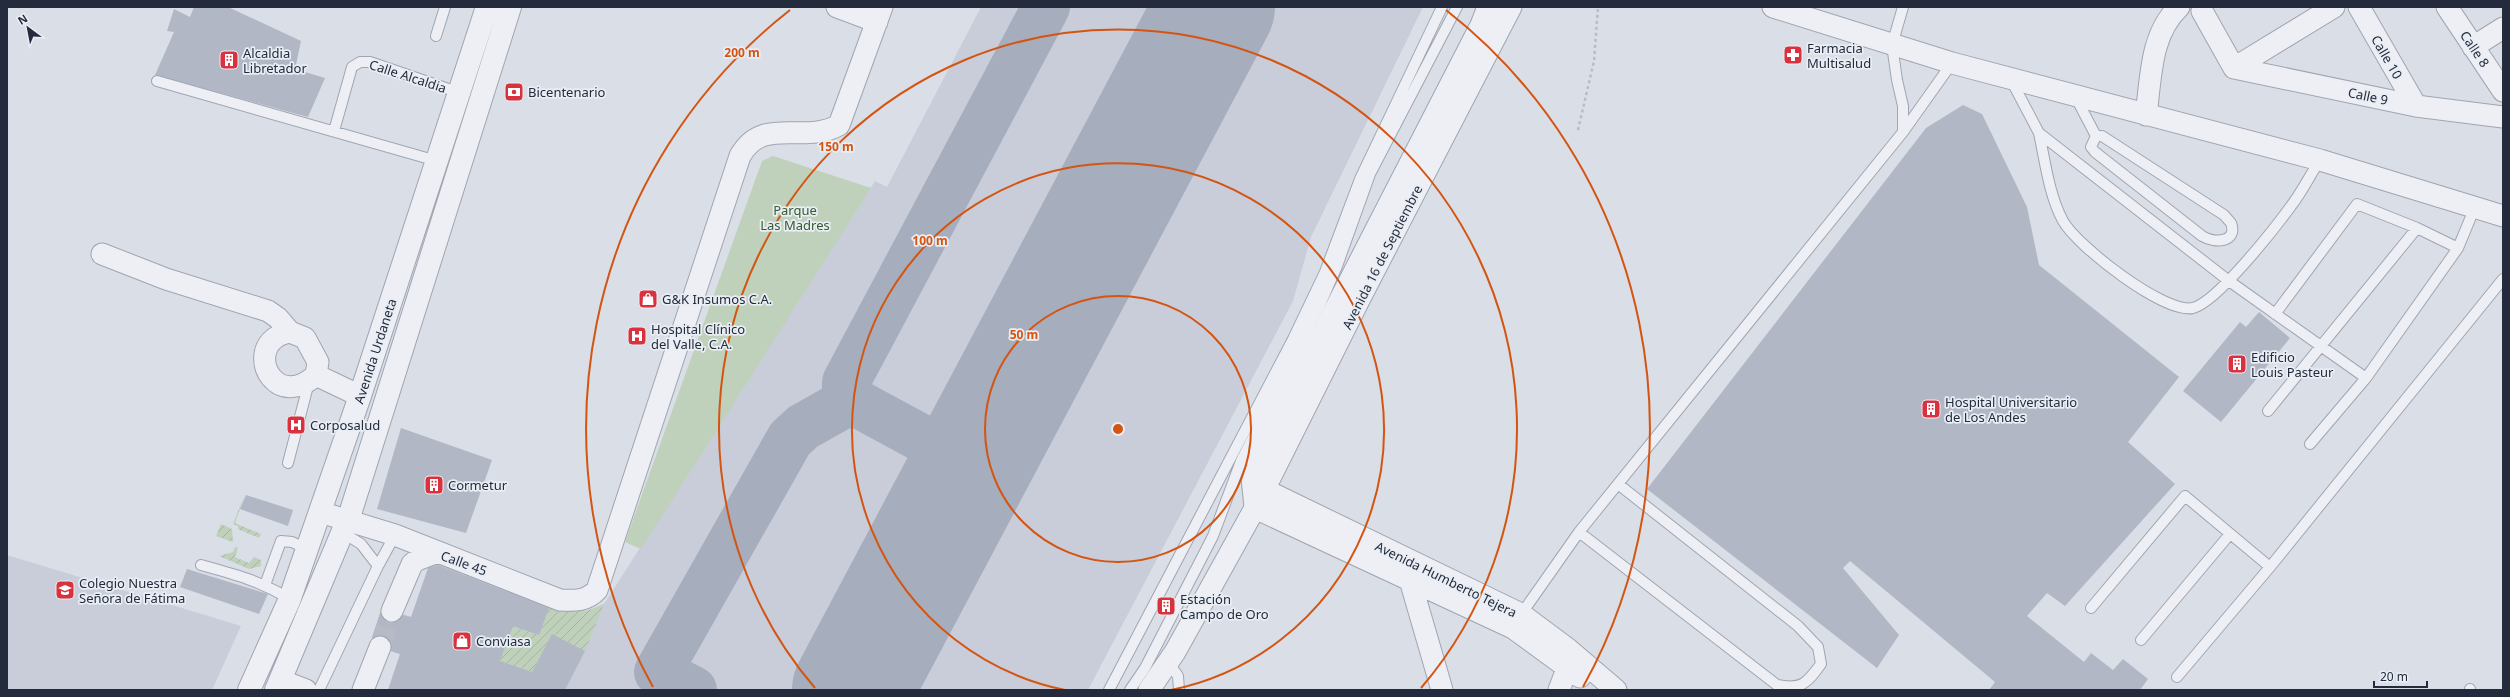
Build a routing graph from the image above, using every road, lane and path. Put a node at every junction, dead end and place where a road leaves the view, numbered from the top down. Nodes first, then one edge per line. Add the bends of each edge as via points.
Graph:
1 (445, 7) edge
2 (510, 7) edge
3 (837, 7) edge
4 (1442, 7) edge
5 (1457, 7) edge
6 (1488, 7) edge
7 (1511, 7) edge
8 (1598, 7) edge
9 (1772, 7) edge
10 (1902, 7) edge
11 (2179, 7) edge
12 (2334, 7) edge
13 (2359, 7) edge
14 (2447, 7) edge
15 (484, 8) edge
16 (2202, 11) dead end
17 (874, 14) edge
18 (2503, 28) edge
19 (436, 36) dead end
20 (1892, 45) junction
21 (2473, 47) junction
22 (1952, 63) junction
23 (2234, 68) junction
24 (2010, 78) junction
25 (157, 82) dead end
26 (2503, 91) edge
27 (460, 93) junction
28 (2075, 96) junction
29 (2416, 106) junction
30 (2146, 115) junction
31 (2503, 117) edge
32 (1578, 130) dead end
33 (334, 131) junction
34 (1903, 132) junction
35 (2038, 133) junction
36 (2096, 136) junction
37 (2320, 160) junction
38 (437, 161) junction
39 (2475, 207) junction
40 (2503, 216) edge
41 (2417, 228) junction
42 (2458, 248) junction
43 (102, 254) dead end
44 (2503, 279) edge
45 (2229, 281) junction
46 (2275, 314) junction
47 (290, 332) junction
48 (2319, 347) junction
49 (2366, 378) junction
50 (312, 379) junction
51 (360, 396) junction
52 (2268, 411) dead end
53 (2310, 444) dead end
54 (288, 463) dead end
55 (1618, 484) junction
56 (1263, 489) junction
57 (1255, 508) junction
58 (320, 512) junction
59 (344, 527) junction
60 (1579, 532) junction
61 (2230, 534) junction
62 (395, 535) junction
63 (307, 549) junction
64 (436, 553) junction
65 (201, 565) dead end
66 (378, 566) junction
67 (2270, 567) junction
68 (1410, 580) junction
69 (266, 584) junction
70 (290, 599) junction
71 (2091, 608) dead end
72 (392, 611) tunnel mouth
73 (1517, 621) junction
74 (2140, 640) dead end
75 (380, 647) tunnel mouth
76 (1568, 657) junction
77 (1168, 662) junction
78 (2177, 677) dead end
79 (278, 685) edge
80 (249, 690) edge
81 (306, 690) edge
82 (319, 690) edge
83 (363, 690) edge
84 (1109, 690) edge
85 (1130, 690) edge
86 (1149, 690) edge
87 (1179, 690) edge
88 (1442, 690) edge
89 (1559, 690) edge
90 (1596, 690) edge
91 (1616, 690) edge

1 - 19 lane
2 - 59 street, Avenida Urdaneta via 387,399
3 - 17 street
4 - 84 lane via 1362,174 1325,272 1293,339
5 - 85 lane via 1370,174 1334,273 1241,461 1213,536 1145,668
6 - 57 street, Avenida 16 de Septiembre via 1258,459 1252,478
7 - 56 street, Avenida 16 de Septiembre
8 - 32 path via 1594,62
9 - 20 street
10 - 20 lane
11 - 30 street via 2170,15 2158,37
12 - 23 street
13 - 29 street, Calle 10
14 - 21 street, Calle 8
15 - 27 street, Avenida Urdaneta
16 - 23 street
17 - 64 street, Calle 45 via 839,125 828,131 764,134 747,143 740,156 597,590 589,598 560,600
18 - 21 street
20 - 22 street
20 - 34 lane via 1903,106
21 - 26 street, Calle 8
22 - 24 street
22 - 34 lane
23 - 29 street, Calle 9
24 - 28 street
24 - 35 lane
25 - 33 lane
27 - 33 lane, Calle Alcaldia via 370,62 360,62 352,67
27 - 38 street, Avenida Urdaneta
28 - 30 street
28 - 36 lane
29 - 31 street, Calle 9
30 - 37 street
33 - 38 lane
34 - 55 lane
35 - 45 lane
35 - 45 lane via 2050,184 2063,221 2091,250 2119,273 2153,296 2177,308 2193,308 2206,302
36 - 36 lane via 2102,136 2224,215 2231,222 2231,232 2225,240 2212,242 2202,236 2095,152 2091,146
37 - 39 street
37 - 45 lane via 2291,206
38 - 51 street, Avenida Urdaneta
39 - 40 street
39 - 42 lane
41 - 42 lane
41 - 46 lane via 2357,204
41 - 48 lane
42 - 49 lane
43 - 47 street via 166,279 268,311
44 - 67 lane
45 - 46 lane
46 - 48 lane
47 - 50 street via 304,338 312,349 318,362
47 - 50 street via 276,337 269,344 265,356 266,369 272,380 283,387 297,388
48 - 49 lane
48 - 52 lane
49 - 53 lane
50 - 51 street
50 - 54 lane
51 - 58 street, Avenida Urdaneta
55 - 60 lane
55 - 60 lane via 1798,626 1818,647 1821,664 1809,680 1793,688 1777,685
56 - 57 street, Avenida 16 de Septiembre
56 - 73 street, Avenida Humberto Tejera
57 - 68 street, Avenida Humberto Tejera
57 - 77 street, Avenida 16 de Septiembre
58 - 59 street, Calle 45
58 - 63 street, Avenida Urdaneta
59 - 62 street, Calle 45
59 - 66 lane
59 - 79 street, Avenida Urdaneta
60 - 73 lane
61 - 67 lane
61 - 71 lane via 2185,496
61 - 74 lane
62 - 64 street, Calle 45
62 - 66 lane
63 - 69 lane via 292,542 281,541
63 - 70 street, Avenida Urdaneta
64 - 72 street via 412,564
65 - 69 lane
66 - 82 lane
67 - 78 lane
68 - 73 street, Avenida Humberto Tejera
68 - 88 street
69 - 70 lane
70 - 80 street, Avenida Urdaneta
73 - 76 street, Avenida Humberto Tejera
75 - 83 street
76 - 89 street
76 - 90 street, Avenida Humberto Tejera
76 - 91 street, Avenida Humberto Tejera
77 - 86 street, Avenida 16 de Septiembre
77 - 87 lane via 1178,676
79 - 81 street

